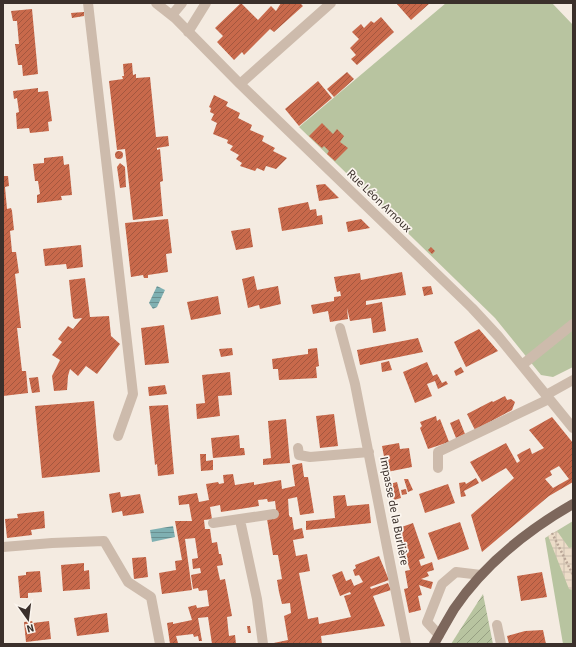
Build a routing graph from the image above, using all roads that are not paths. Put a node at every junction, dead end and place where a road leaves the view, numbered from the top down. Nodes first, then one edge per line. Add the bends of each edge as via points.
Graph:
1 (88, 3) edge
2 (156, 3) edge
3 (182, 3) edge
4 (206, 3) edge
5 (331, 3) edge
6 (172, 15) junction
7 (188, 32) junction
8 (240, 84) junction
9 (573, 324) edge
10 (340, 328) dead end
11 (522, 365) junction
12 (573, 380) edge
13 (548, 397) junction
14 (573, 428) edge
15 (118, 436) dead end
16 (298, 448) dead end
17 (369, 452) junction
18 (438, 468) dead end
19 (573, 504) edge
20 (274, 514) dead end
21 (240, 520) junction
22 (213, 523) dead end
23 (3, 547) edge
24 (481, 575) junction
25 (498, 625) dead end
26 (439, 635) junction
27 (160, 644) edge
28 (262, 644) edge
29 (406, 644) edge
30 (434, 644) edge
31 (501, 644) edge

1 - 15 street via 134,394
2 - 6 street, Rue Léon Arnoux
3 - 6 street
4 - 7 street
5 - 8 street
6 - 7 street, Rue Léon Arnoux
7 - 8 street, Rue Léon Arnoux
8 - 11 street, Rue Léon Arnoux via 472,308
9 - 11 street
10 - 17 street, Impasse de la Burlière
11 - 13 street, Rue Léon Arnoux
12 - 13 street
13 - 14 street, Rue Léon Arnoux
13 - 18 street via 438,452
16 - 17 street via 299,455 310,457
17 - 29 street, Impasse de la Burlière
19 - 24 main road via 513,545
20 - 21 street
21 - 22 street
21 - 28 street via 258,599
23 - 27 street via 104,542 128,582 151,597
24 - 26 main road via 455,608
24 - 26 street via 456,572 442,584 427,622
25 - 31 street
26 - 30 main road

